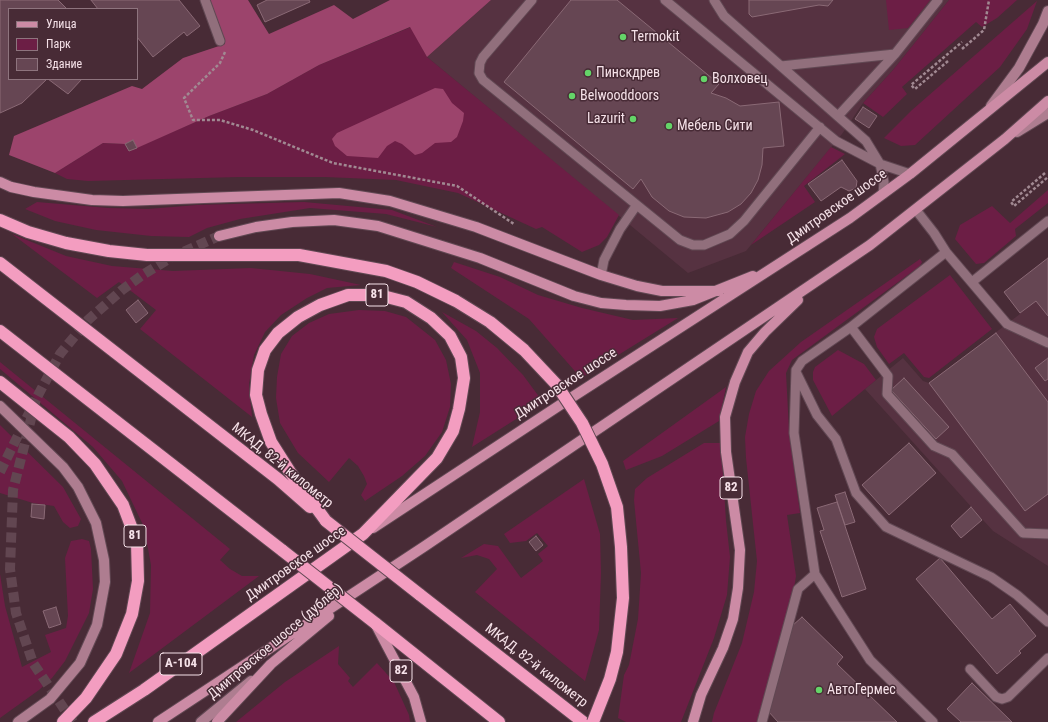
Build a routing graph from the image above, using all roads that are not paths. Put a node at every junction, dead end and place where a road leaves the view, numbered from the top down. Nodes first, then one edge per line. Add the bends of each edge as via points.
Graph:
1 (205, 0) edge
2 (532, 0) edge
3 (665, 0) edge
4 (714, 0) edge
5 (938, 0) edge
6 (1048, 11) edge
7 (220, 41) road end
8 (895, 54) junction
9 (1048, 62) edge
10 (781, 66) junction
11 (1048, 100) edge
12 (1048, 113) edge
13 (984, 115) junction
14 (838, 116) junction
15 (820, 127) junction
16 (1005, 139) junction
17 (880, 164) junction
18 (910, 174) junction
19 (0, 182) edge
20 (883, 194) junction
21 (636, 206) junction
22 (916, 210) junction
23 (0, 220) edge
24 (1048, 221) edge
25 (219, 236) tunnel mouth
26 (946, 252) junction
27 (0, 263) edge
28 (772, 269) junction
29 (601, 275) junction
30 (820, 280) junction
31 (972, 282) junction
32 (719, 291) junction
33 (851, 327) junction
34 (0, 331) edge
35 (1048, 343) edge
36 (796, 370) junction
37 (0, 382) edge
38 (0, 406) edge
39 (326, 521) junction
40 (363, 534) junction
41 (1048, 534) edge
42 (815, 574) junction
43 (369, 583) junction
44 (1048, 622) edge
45 (375, 623) junction
46 (1048, 658) edge
47 (271, 664) junction
48 (970, 669) dead end
49 (18, 722) edge
50 (63, 722) edge
51 (94, 722) edge
52 (158, 722) edge
53 (201, 722) edge
54 (217, 722) edge
55 (421, 722) edge
56 (499, 722) edge
57 (583, 722) edge
58 (593, 722) edge
59 (693, 722) edge
60 (762, 722) edge
61 (933, 722) edge

1 - 7 lane
2 - 21 lane via 483,56 479,73 483,80
3 - 15 lane
4 - 10 lane via 724,16
5 - 8 lane
6 - 13 main road via 1019,68
8 - 10 lane
8 - 14 lane
9 - 13 main road, Дмитровское шоссе
10 - 14 lane
11 - 16 main road
12 - 16 main road
13 - 18 main road, Дмитровское шоссе
14 - 17 lane via 866,141
15 - 17 lane via 836,141
15 - 21 lane via 744,221 716,242 693,245 680,240
16 - 22 main road
17 - 18 lane
17 - 20 lane via 884,182
18 - 20 main road, Дмитровское шоссе
19 - 29 main road via 34,192 92,200 340,193 390,201 476,227
20 - 28 main road, Дмитровское шоссе
21 - 29 lane via 604,260
22 - 26 lane
22 - 30 main road
23 - 58 highway, bridge via 28,232 109,251 147,255 299,255 386,271 417,282 456,301 490,322 524,350 556,384 582,423 602,464 616,507 623,598 618,645 610,679
24 - 31 lane
25 - 32 main road via 256,227 334,220 378,226 480,258 574,296 601,303 660,306 693,300
26 - 31 lane
26 - 33 lane
27 - 39 highway, МКАД, 82-й километр via 278,479
28 - 32 main road
28 - 40 main road, Дмитровское шоссе
29 - 32 main road via 662,291
30 - 43 main road
30 - 59 main road, 82 via 764,332 748,352 735,382 726,417 726,452 740,550 738,588 733,619 723,648 701,695
31 - 35 lane via 1007,324
33 - 36 lane via 802,361
33 - 41 lane via 888,376 887,394 934,446 952,454 1023,533
34 - 45 highway, bridge
36 - 42 lane via 794,433
36 - 44 lane via 817,415 836,440 856,493 886,527 991,577
37 - 50 highway, 81 via 69,437 95,464 123,505 137,542 138,581 129,621 116,654 86,698
38 - 49 main road via 63,467 78,487 96,522 104,560 105,582 97,625 80,663 50,699
39 - 40 highway, 81 via 271,442 261,414 256,395 258,370 265,350 278,332 298,317 320,305 348,295 379,295 406,302 430,318 450,336 461,357 464,378 459,409 453,431 437,458
39 - 57 highway, МКАД, 82-й километр, bridge
40 - 51 highway, Дмитровское шоссе / А-104 via 144,690
42 - 60 lane via 798,589
42 - 61 lane via 870,660
43 - 47 main road, Дмитровское шоссе (дублёр)
43 - 52 main road
45 - 55 main road, 82 via 414,697
45 - 56 highway
46 - 48 lane via 1008,697 1002,699 996,697
47 - 53 main road, Дмитровское шоссе (дублёр)
47 - 54 main road

